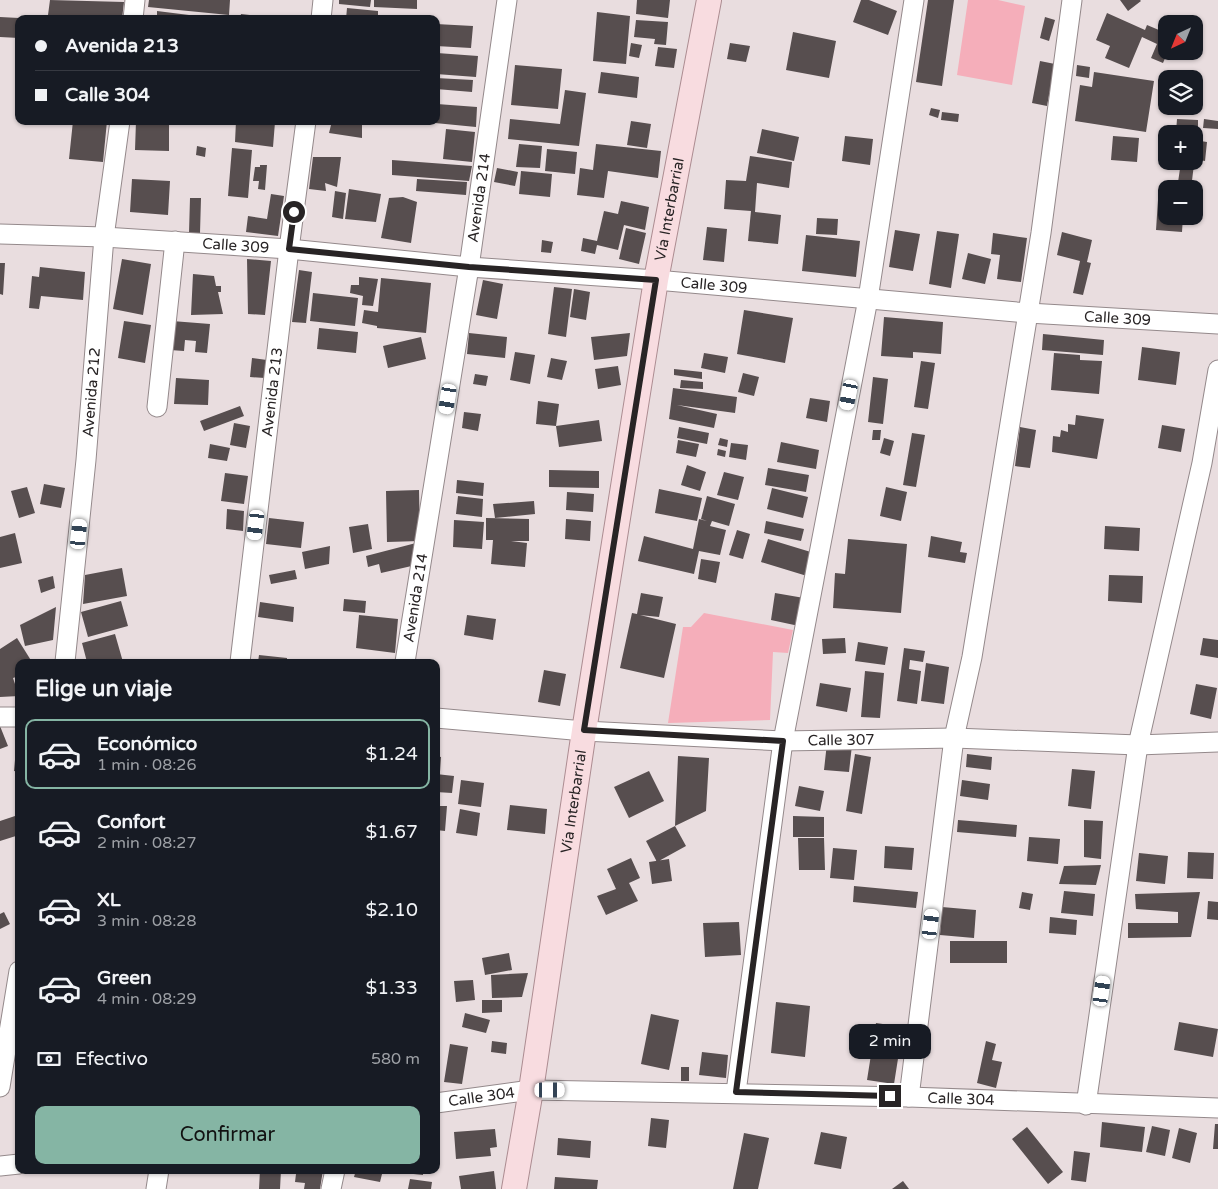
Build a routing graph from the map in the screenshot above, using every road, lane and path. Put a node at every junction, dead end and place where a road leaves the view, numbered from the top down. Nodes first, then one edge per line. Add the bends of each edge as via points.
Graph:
1 (135, 0) edge
2 (323, 0) edge
3 (507, 0) edge
4 (709, 0) edge
5 (914, 0) edge
6 (1072, 0) edge
7 (133, 15) edge
8 (321, 15) edge
9 (119, 125) edge
10 (305, 125) edge
11 (0, 234) edge
12 (104, 237) junction
13 (175, 241) junction
14 (289, 249) junction
15 (469, 267) junction
16 (656, 280) junction
17 (868, 299) junction
18 (1028, 313) junction
19 (1218, 324) edge
20 (1218, 370) edge
21 (157, 407) dead end
22 (65, 659) edge
23 (240, 659) edge
24 (405, 659) edge
25 (0, 717) edge
26 (15, 718) edge
27 (440, 718) edge
28 (584, 730) junction
29 (954, 738) junction
30 (783, 741) junction
31 (1218, 742) edge
32 (1138, 745) junction
33 (15, 995) edge
34 (0, 1087) edge
35 (532, 1090) junction
36 (736, 1092) junction
37 (909, 1097) junction
38 (440, 1102) edge
39 (1086, 1105) junction
40 (1218, 1108) edge
41 (15, 1164) edge
42 (0, 1166) edge
43 (158, 1174) edge
44 (334, 1174) edge
45 (156, 1189) edge
46 (331, 1189) edge
47 (514, 1189) edge

1 - 7 street
2 - 8 street
3 - 15 street, Avenida 214
4 - 16 main road, Vía Interbarrial
5 - 17 street
6 - 18 street
9 - 12 street, Avenida 212
10 - 14 street, Avenida 213
11 - 12 street, Calle 309
12 - 13 street, Calle 309
12 - 22 street, Avenida 212
13 - 14 street, Calle 309
13 - 21 street
14 - 15 street, Calle 309
14 - 23 street, Avenida 213
15 - 16 street, Calle 309
15 - 24 street, Avenida 214
16 - 17 street, Calle 309
16 - 28 main road, Vía Interbarrial
17 - 18 street, Calle 309
17 - 30 street
18 - 19 street, Calle 309
18 - 29 street via 972,657
20 - 32 street via 1202,463
25 - 26 street
27 - 28 street, Calle 307
28 - 30 street, Calle 307
28 - 35 main road, Vía Interbarrial
29 - 30 street, Calle 307
29 - 32 street, Calle 307
29 - 37 street
30 - 36 street
31 - 32 street, Calle 307
32 - 39 street
33 - 34 street
35 - 36 street, Calle 304
35 - 38 street, Calle 304
35 - 47 main road, Vía Interbarrial
36 - 37 street, Calle 304
37 - 39 street, Calle 304
39 - 40 street, Calle 304
41 - 42 street
43 - 45 street
44 - 46 street

